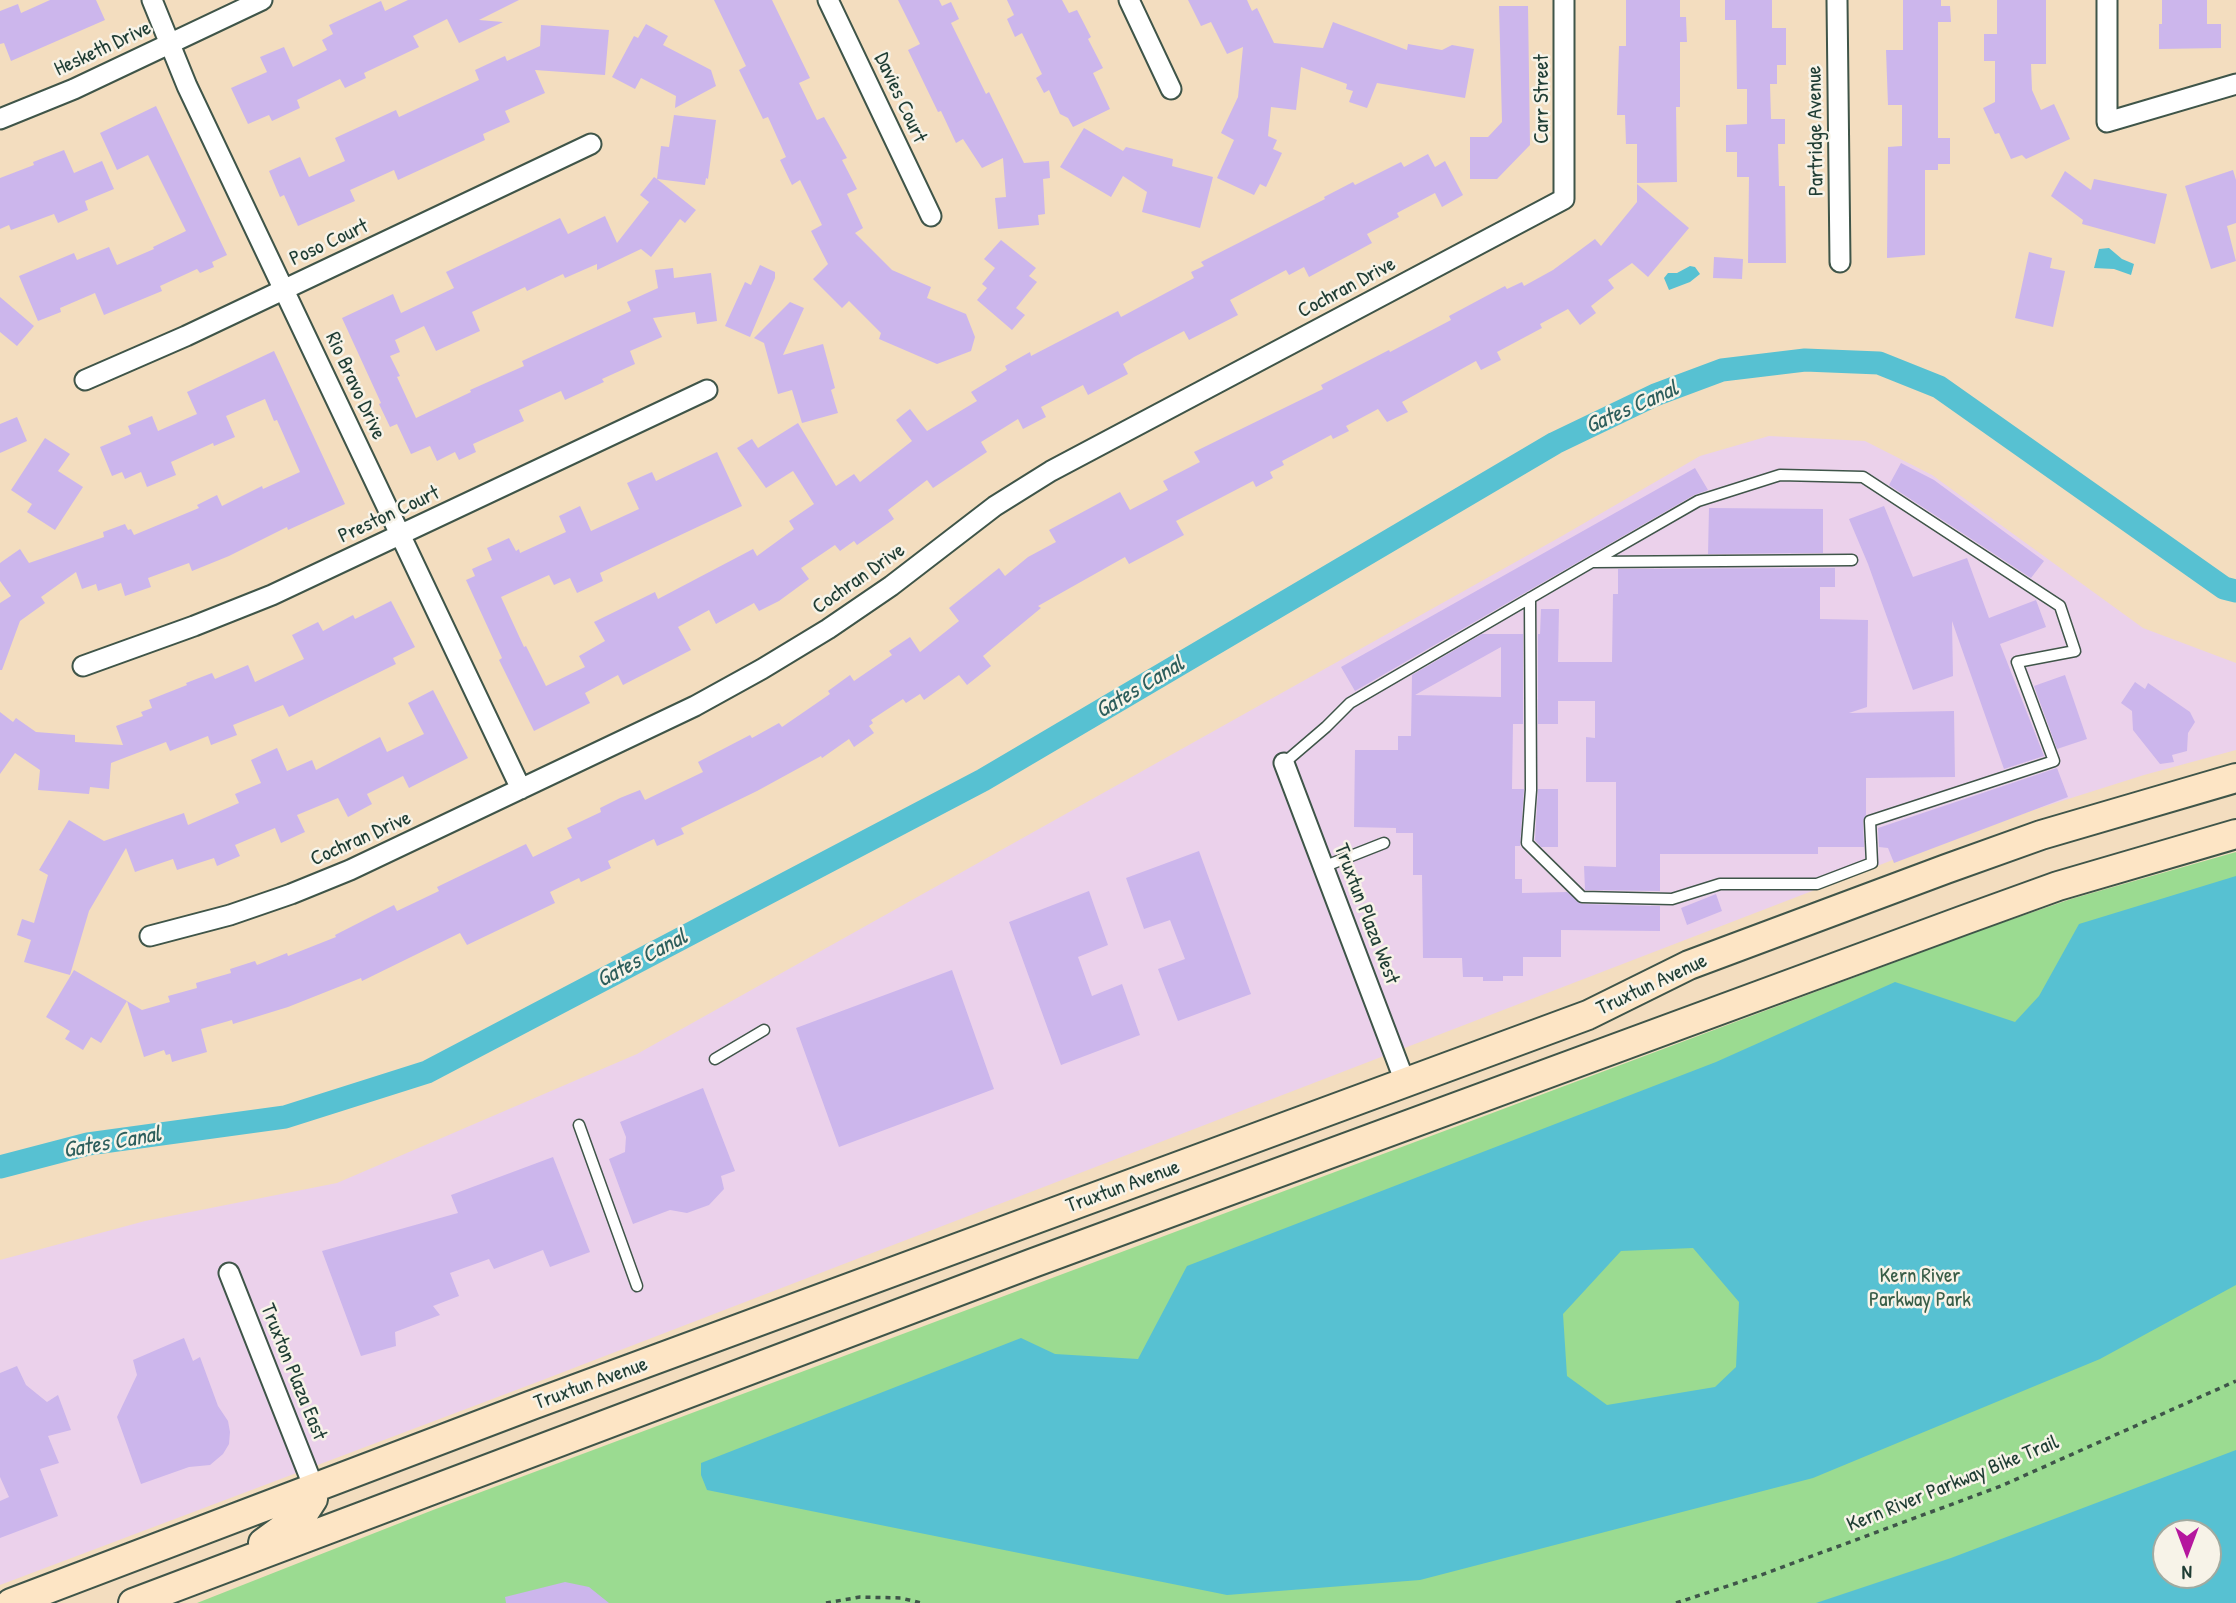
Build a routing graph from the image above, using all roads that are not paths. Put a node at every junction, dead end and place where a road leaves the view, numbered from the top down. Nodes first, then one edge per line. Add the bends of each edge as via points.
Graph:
1 (152, 0) edge
2 (262, 0) edge
3 (828, 0) edge
4 (1129, 0) edge
5 (1564, 0) edge
6 (1837, 0) edge
7 (2107, 0) edge
8 (169, 44) junction
9 (2236, 84) edge
10 (1171, 89) dead end
11 (0, 119) edge
12 (591, 144) dead end
13 (1564, 199) joint
14 (931, 216) dead end
15 (1840, 262) dead end
16 (284, 290) junction
17 (85, 380) dead end
18 (707, 390) dead end
19 (400, 535) junction
20 (1852, 560) dead end
21 (1592, 562) junction
22 (1530, 598) junction
23 (83, 666) dead end
24 (1284, 763) joint
25 (2236, 778) edge
26 (521, 789) junction
27 (2236, 834) edge
28 (1384, 843) dead end
29 (1324, 867) junction
30 (150, 936) dead end
31 (764, 1030) dead end
32 (715, 1059) dead end
33 (1536, 1078) junction
34 (1405, 1082) junction
35 (579, 1125) dead end
36 (1242, 1185) junction
37 (229, 1273) dead end
38 (637, 1286) dead end
39 (314, 1488) junction
40 (229, 1567) junction
41 (10, 1603) edge
42 (134, 1603) edge

1 - 8 street, Rio Bravo Drive
2 - 8 street, Hesketh Drive
3 - 14 street, Davies Court
4 - 10 street
5 - 13 street, Carr Street
6 - 15 street, Partridge Avenue
7 - 9 street via 2107,122
8 - 11 street, Hesketh Drive
8 - 16 street, Rio Bravo Drive
12 - 16 street, Poso Court
13 - 26 street, Cochran Drive via 1051,471 995,506 891,586 762,669
16 - 17 street, Poso Court
16 - 19 street, Rio Bravo Drive
18 - 19 street, Preston Court
19 - 23 street, Preston Court via 272,594
19 - 26 street, Rio Bravo Drive
20 - 21 lane
21 - 22 lane
21 - 22 lane via 1698,501 1780,475 1863,477 2060,606 2075,651 2018,662 2054,761 1870,821 1871,863 1817,884 1720,884 1672,900 1582,897 1527,843
22 - 24 lane via 1350,702
24 - 29 street, Truxtun Plaza West
25 - 34 main road, Truxtun Avenue via 2054,831 1945,869 1689,965 1588,1015
26 - 30 street, Cochran Drive via 291,894
27 - 33 main road, Truxtun Avenue via 2058,886
28 - 29 lane
29 - 34 street, Truxtun Plaza West
31 - 32 lane
33 - 34 main road via 1444,1090
33 - 36 main road, Truxtun Avenue
34 - 36 main road via 1384,1111
34 - 39 main road, Truxtun Avenue
35 - 38 lane
36 - 40 main road, Truxtun Avenue
37 - 39 street, Truxton Plaza East
39 - 40 main road via 304,1513
39 - 41 main road, Truxtun Avenue
40 - 42 main road, Truxtun Avenue

